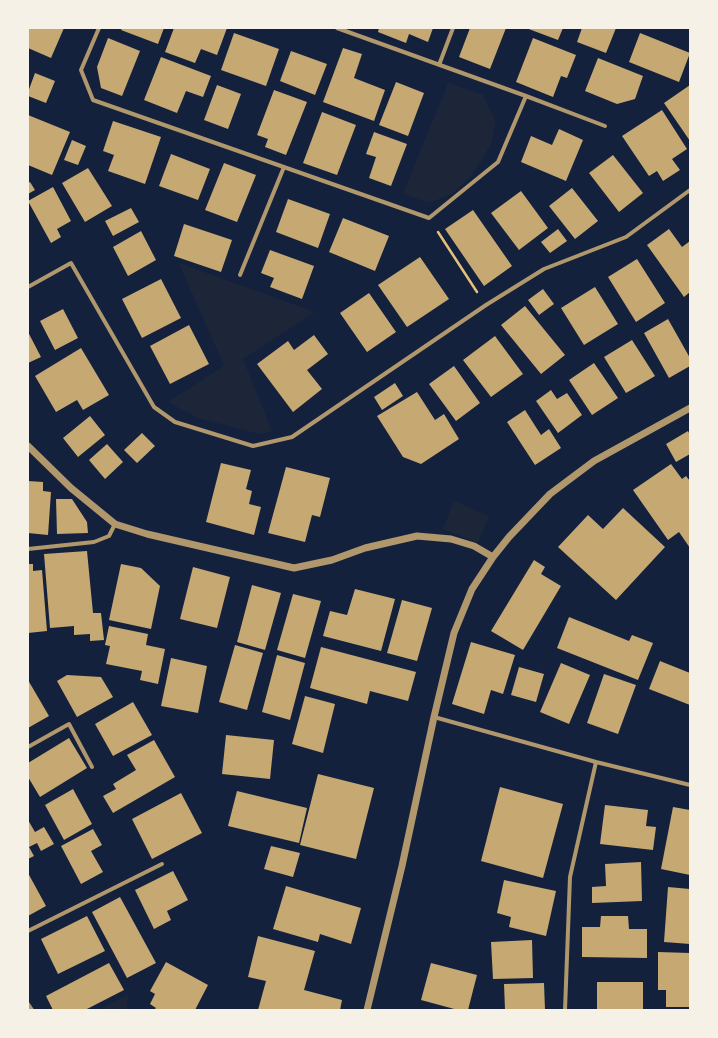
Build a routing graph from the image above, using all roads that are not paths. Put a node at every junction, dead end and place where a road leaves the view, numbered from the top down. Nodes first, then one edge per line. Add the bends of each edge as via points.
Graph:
1 (99, 28) edge
2 (337, 28) edge
3 (453, 28) edge
4 (440, 65) junction
5 (526, 96) junction
6 (606, 126) dead end
7 (284, 167) junction
8 (690, 190) edge
9 (240, 275) dead end
10 (28, 287) edge
11 (690, 408) edge
12 (28, 446) edge
13 (115, 524) junction
14 (28, 548) edge
15 (493, 557) junction
16 (434, 716) junction
17 (28, 747) edge
18 (596, 762) junction
19 (92, 767) dead end
20 (690, 785) edge
21 (162, 864) dead end
22 (28, 931) edge
23 (28, 1004) edge
24 (32, 1010) edge
25 (367, 1010) edge
26 (565, 1010) edge

1 - 7 street via 81,70 94,100
2 - 4 street
3 - 4 street
4 - 5 street
5 - 6 street
5 - 7 street via 498,162 429,218
7 - 9 street
8 - 10 street via 626,237 544,269 292,437 254,446 175,422 154,407 71,263
11 - 15 street via 581,470 550,494
12 - 13 street via 71,488
13 - 14 street via 109,536 94,542
13 - 15 street via 147,534 294,568 417,536 451,539 474,546
15 - 16 street via 472,588 454,633
16 - 18 street
16 - 25 street via 402,866
17 - 19 street via 69,724
18 - 20 street
18 - 26 street via 570,878
21 - 22 street
23 - 24 street

